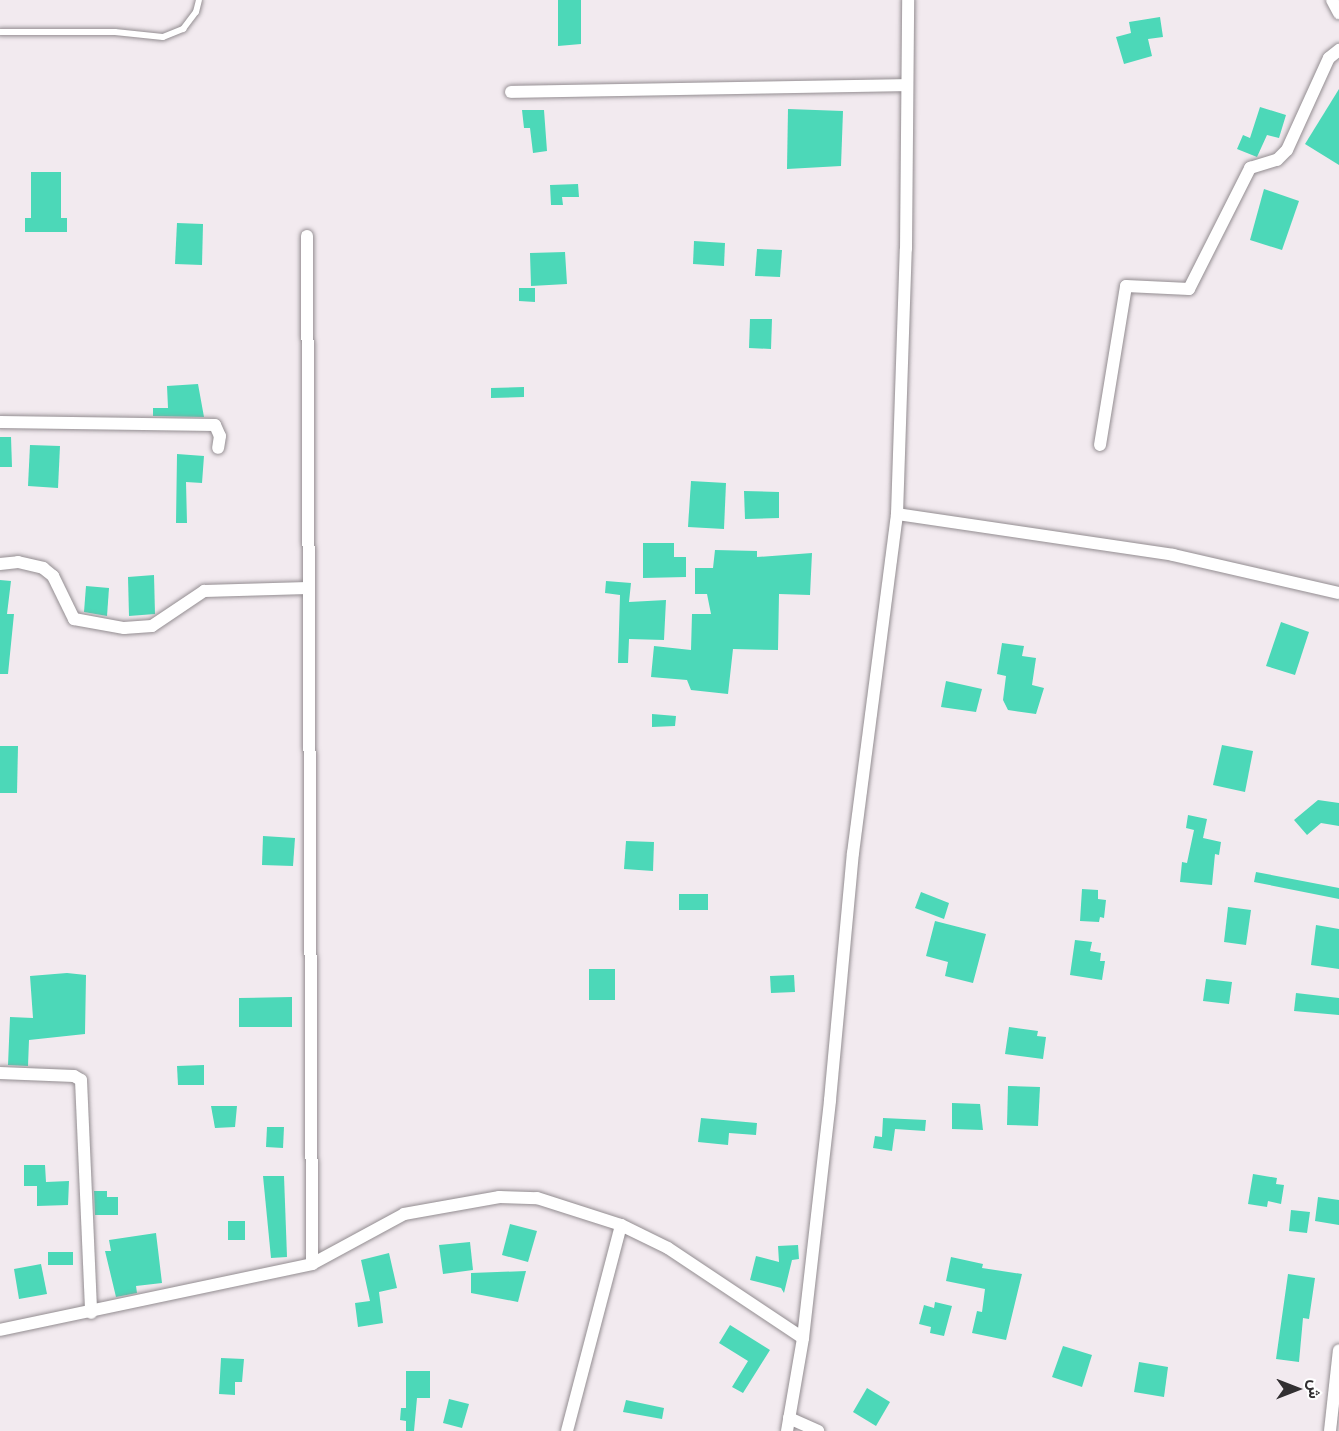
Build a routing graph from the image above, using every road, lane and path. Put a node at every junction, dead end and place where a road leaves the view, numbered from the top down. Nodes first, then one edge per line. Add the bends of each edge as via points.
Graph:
1 (198, 0) edge
2 (908, 0) edge
3 (1332, 0) edge
4 (1339, 13) edge
5 (0, 32) edge
6 (1339, 50) edge
7 (906, 85) junction
8 (511, 92) dead end
9 (307, 236) dead end
10 (0, 422) edge
11 (1100, 445) dead end
12 (218, 448) dead end
13 (897, 514) junction
14 (0, 564) edge
15 (308, 588) junction
16 (1339, 593) edge
17 (0, 1073) edge
18 (621, 1225) junction
19 (312, 1264) junction
20 (91, 1313) junction
21 (0, 1330) edge
22 (803, 1338) junction
23 (1339, 1350) edge
24 (789, 1418) junction
25 (567, 1431) edge
26 (787, 1431) edge
27 (818, 1431) edge
28 (1330, 1431) edge

1 - 5 lane via 196,12 183,29 163,37 115,32
2 - 7 street
3 - 4 street
6 - 11 street via 1329,58 1287,150 1277,160 1250,168 1189,289 1125,286
7 - 8 street
7 - 13 street via 906,249
9 - 15 street
10 - 12 street via 215,425 220,436
13 - 16 street via 1173,555
13 - 22 street via 853,853 833,1077
14 - 15 street via 18,562 43,568 53,576 74,619 124,628 152,626 204,591
15 - 19 street
17 - 20 street via 63,1075 81,1080
18 - 19 street via 537,1198 459,1201 404,1214
18 - 22 street via 668,1248
18 - 25 street
19 - 20 street
20 - 21 street
22 - 24 street
23 - 28 street
24 - 26 street
24 - 27 street

